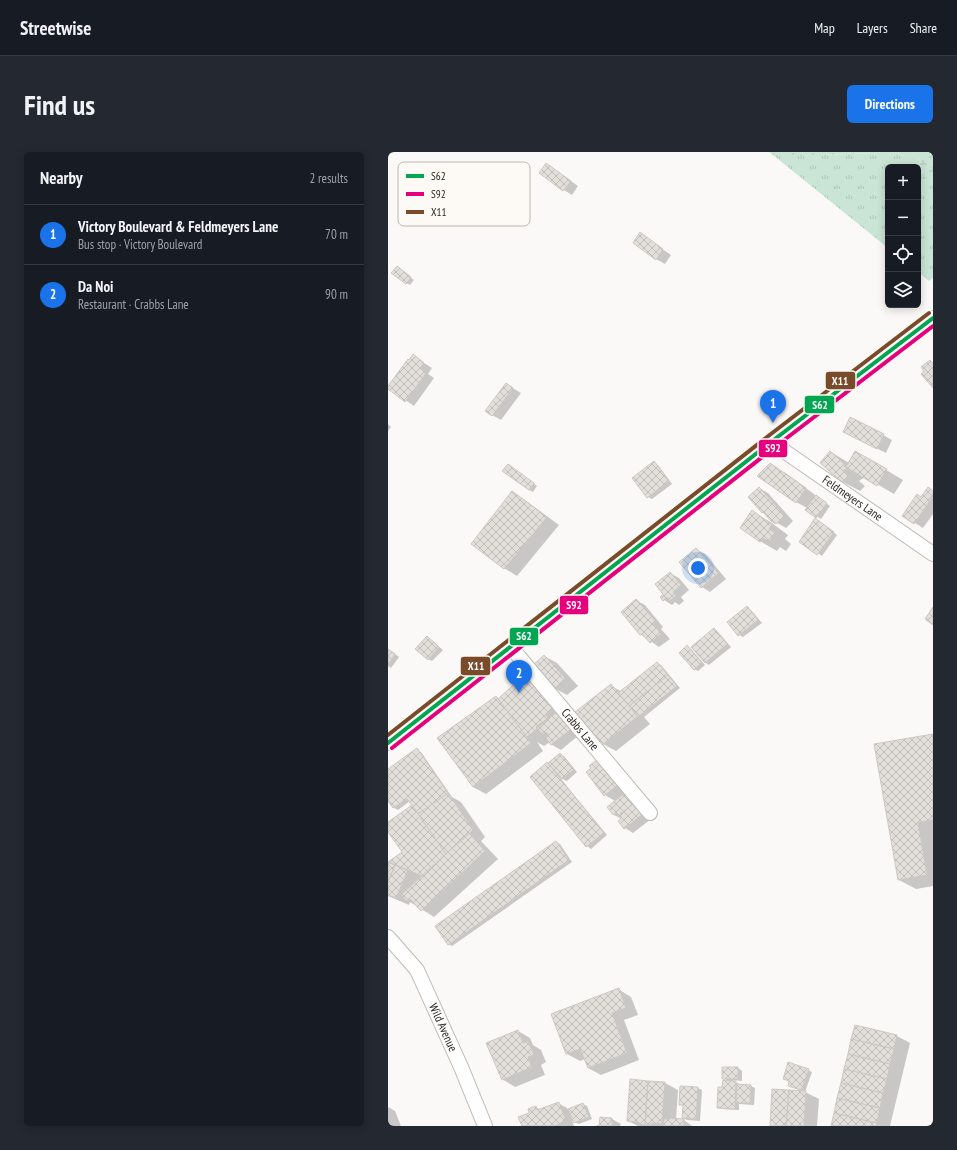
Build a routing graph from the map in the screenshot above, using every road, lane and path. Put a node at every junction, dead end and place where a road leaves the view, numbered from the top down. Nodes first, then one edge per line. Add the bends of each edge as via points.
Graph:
1 (933, 318) edge
2 (771, 442) junction
3 (933, 554) edge
4 (510, 646) junction
5 (388, 743) edge
6 (650, 813) dead end
7 (388, 937) edge
8 (485, 1126) edge

1 - 2 street
2 - 3 street, Feldmeyers Lane
2 - 4 street
4 - 5 street
4 - 6 street, Crabbs Lane
7 - 8 street, Wild Avenue via 417,970

